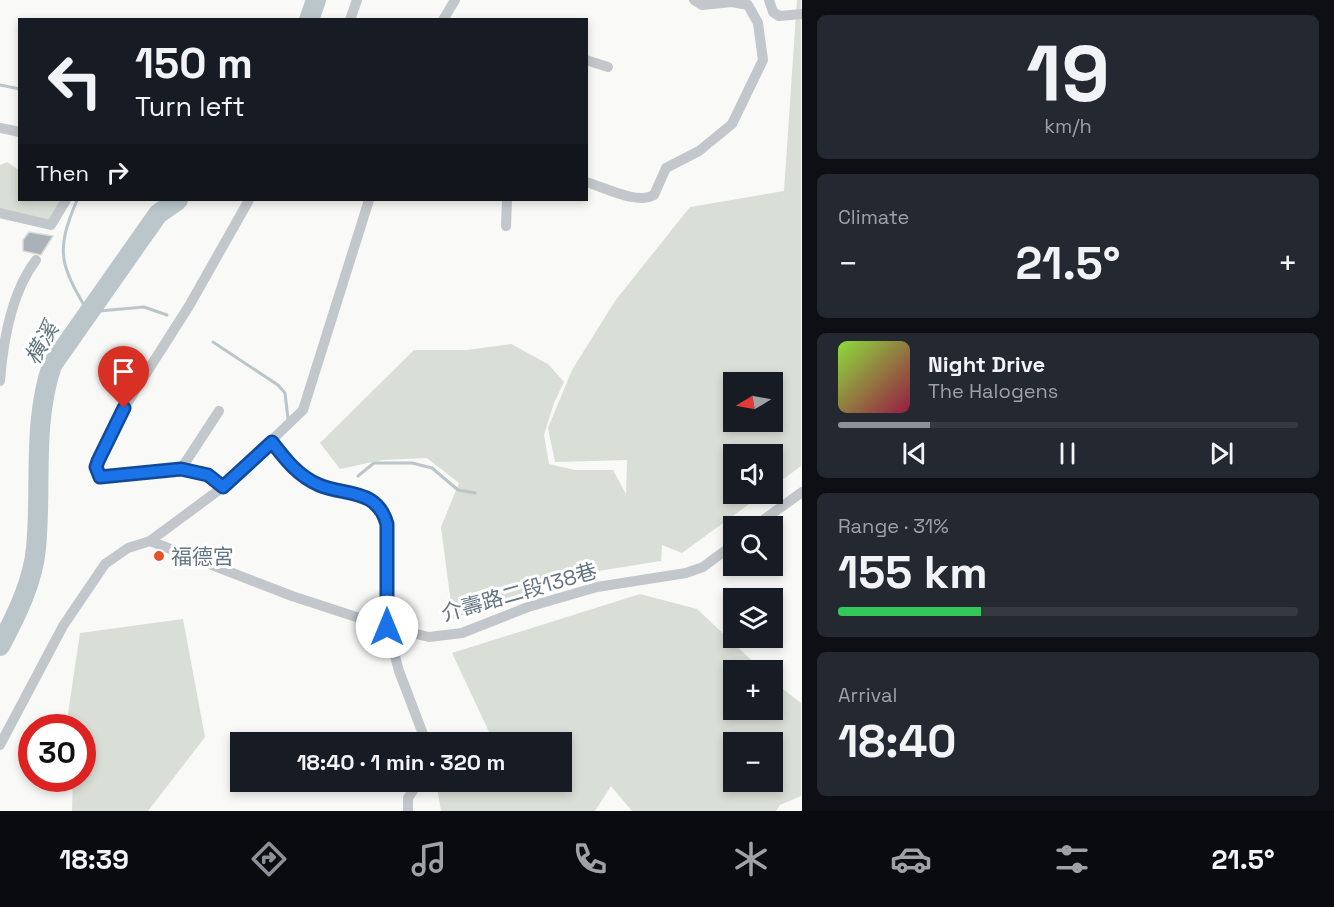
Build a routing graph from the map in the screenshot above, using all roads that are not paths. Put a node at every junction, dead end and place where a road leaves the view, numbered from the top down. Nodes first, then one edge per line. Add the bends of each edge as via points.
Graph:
1 (357, 0) edge
2 (455, 0) edge
3 (694, 0) edge
4 (769, 0) edge
5 (801, 14) edge
6 (351, 18) edge
7 (444, 18) edge
8 (588, 61) edge
9 (608, 66) dead end
10 (0, 128) edge
11 (18, 132) edge
12 (588, 183) edge
13 (65, 201) edge
14 (248, 201) edge
15 (369, 201) edge
16 (507, 201) edge
17 (0, 213) edge
18 (506, 226) dead end
19 (36, 260) dead end
20 (0, 381) edge
21 (219, 411) dead end
22 (272, 442) junction
23 (181, 469) junction
24 (223, 487) junction
25 (801, 492) edge
26 (769, 516) edge
27 (150, 541) junction
28 (723, 552) edge
29 (387, 627) junction
30 (422, 732) edge
31 (0, 745) edge
32 (412, 792) edge
33 (408, 811) edge

1 - 6 street
2 - 7 street
3 - 12 street via 702,4 741,2 748,5 758,22 763,60 732,124 699,151 666,168 650,197 635,197
4 - 5 street via 778,16
8 - 9 street
10 - 11 street
13 - 17 street via 51,225
14 - 23 street via 189,306 124,408 96,467 104,478
15 - 22 street via 307,402
16 - 18 street
19 - 20 street via 27,271 3,346
21 - 23 street
22 - 24 street
22 - 29 street via 289,465 311,480 360,494 385,517
23 - 24 street via 208,475
24 - 27 street
25 - 26 street
27 - 29 street, 介壽路二段138巷 via 292,596
27 - 31 street via 128,548 105,564 38,668
28 - 29 street, 介壽路二段138巷 via 687,573 597,587 528,607 462,633 429,637
29 - 30 street
32 - 33 street

